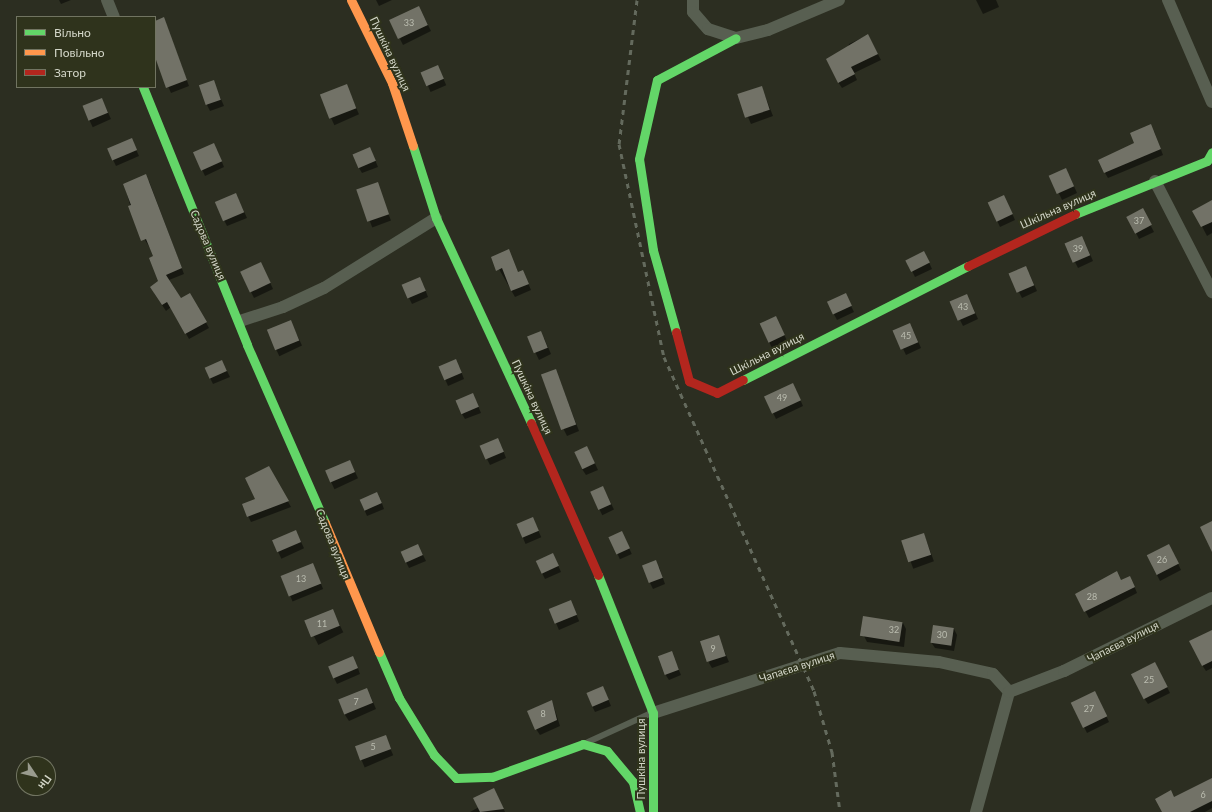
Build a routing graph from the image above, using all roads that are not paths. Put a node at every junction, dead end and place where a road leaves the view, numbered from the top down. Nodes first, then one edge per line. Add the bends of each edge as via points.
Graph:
1 (107, 0) edge
2 (352, 0) edge
3 (693, 0) edge
4 (839, 0) edge
5 (1168, 0) edge
6 (114, 16) edge
7 (736, 38) junction
8 (143, 88) edge
9 (1212, 102) edge
10 (1212, 152) edge
11 (1155, 181) junction
12 (436, 218) junction
13 (1207, 269) edge
14 (1212, 292) edge
15 (240, 321) junction
16 (1212, 598) edge
17 (1009, 692) junction
18 (653, 713) junction
19 (583, 744) junction
20 (640, 812) edge
21 (652, 812) edge
22 (976, 812) edge

1 - 6 street
2 - 12 street, Пушкіна вулиця via 392,83
3 - 7 street via 693,12 708,29
4 - 7 street via 768,30
5 - 9 street
7 - 11 street, Шкільна вулиця via 657,80 639,159 653,250 689,381 717,393 1048,225
8 - 15 street, Садова вулиця
10 - 11 street, Шкільна вулиця via 1207,161
11 - 13 street
12 - 15 street via 324,288 283,308
12 - 18 street, Пушкіна вулиця via 596,567
13 - 14 street
15 - 19 street, Садова вулиця via 247,345 399,698 434,755 456,778 492,777
16 - 17 street, Чапаєва вулиця via 1064,671
17 - 18 street, Чапаєва вулиця via 993,674 939,662 840,653
17 - 22 street
18 - 19 lane
18 - 21 street, Пушкіна вулиця
19 - 20 street via 607,751 633,782

